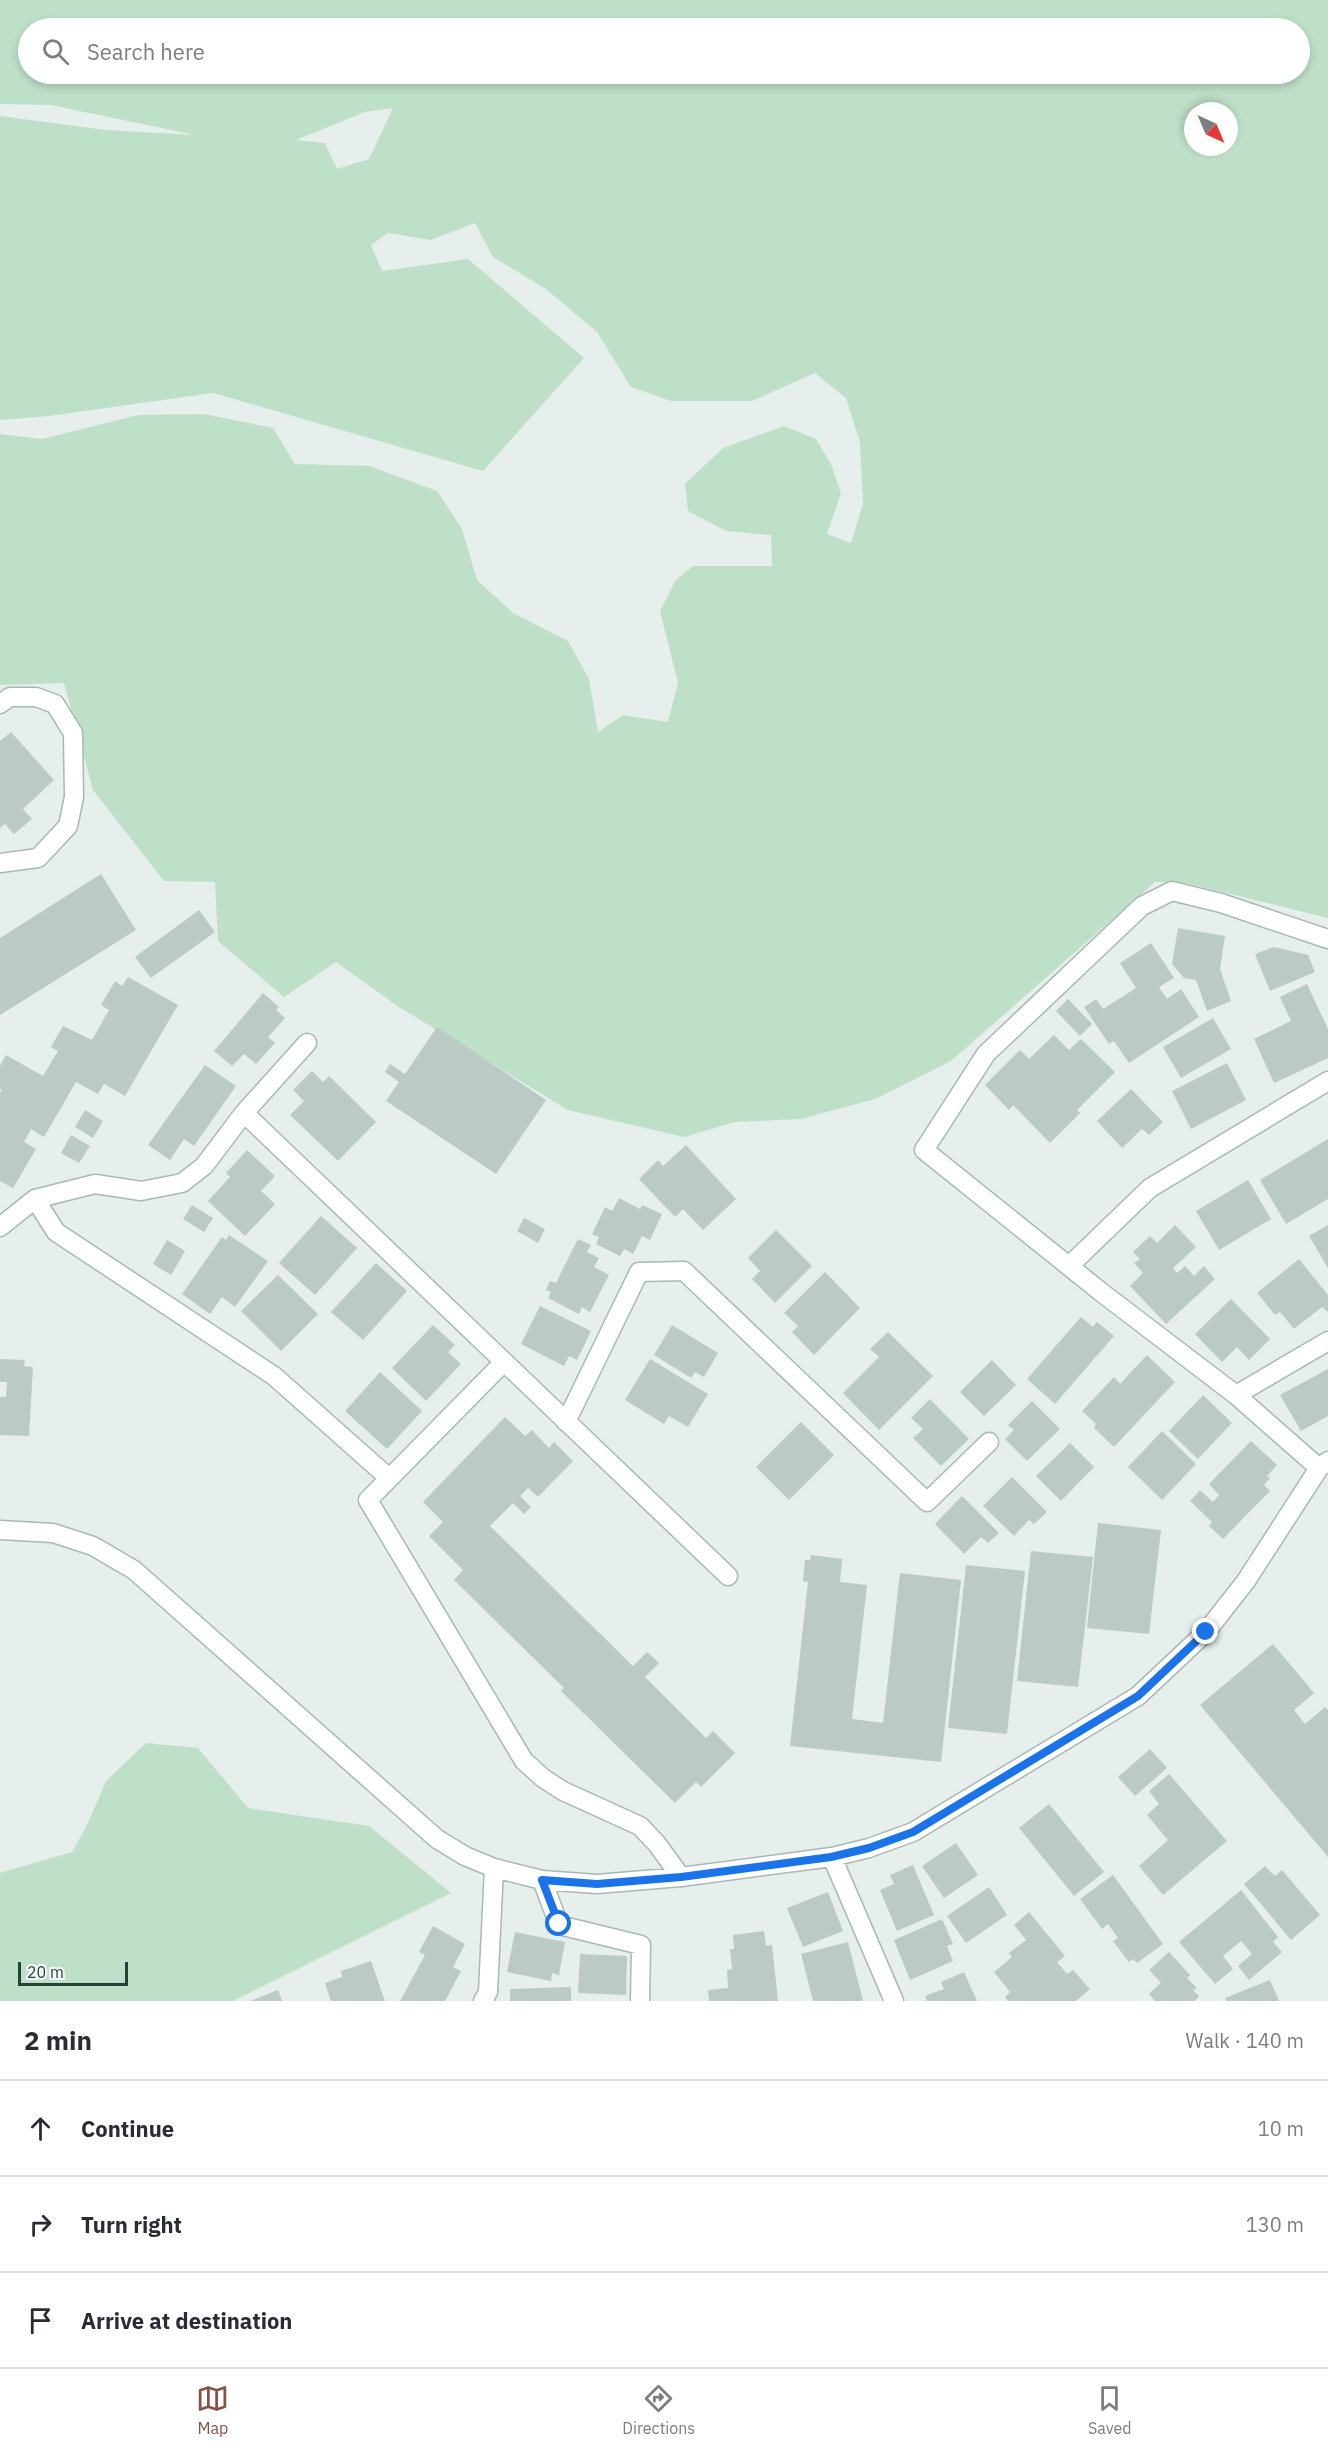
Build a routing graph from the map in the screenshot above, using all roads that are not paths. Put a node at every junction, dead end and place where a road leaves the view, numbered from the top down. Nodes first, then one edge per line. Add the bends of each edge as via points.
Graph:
1 (0, 704) edge
2 (0, 863) edge
3 (1328, 939) edge
4 (307, 1043) dead end
5 (1328, 1081) edge
6 (244, 1113) junction
7 (35, 1199) junction
8 (0, 1227) edge
9 (1069, 1266) junction
10 (1328, 1341) edge
11 (503, 1363) junction
12 (1236, 1395) junction
13 (566, 1422) junction
14 (989, 1442) dead end
15 (1323, 1465) edge
16 (389, 1478) junction
17 (0, 1530) edge
18 (728, 1576) dead end
19 (831, 1857) junction
20 (494, 1868) junction
21 (681, 1877) junction
22 (542, 1880) junction
23 (483, 2001) edge
24 (640, 2001) edge
25 (894, 2001) edge

1 - 2 street via 18,697 55,704 73,733 74,797 68,826 38,858
3 - 9 street via 1172,891 1142,906 986,1054 924,1150
4 - 6 street
5 - 9 street via 1150,1188
6 - 7 street via 204,1166 182,1183 141,1191 95,1184
6 - 11 street
7 - 8 street
7 - 16 street via 56,1232 274,1376
9 - 12 street
10 - 12 street
11 - 13 street
11 - 16 street
12 - 15 street
13 - 14 street via 639,1272 684,1271 927,1502
13 - 18 street
15 - 19 street via 1233,1598 1198,1639 1138,1696 913,1832
16 - 21 street via 368,1500 524,1761 563,1791 640,1826
17 - 20 street via 53,1533 93,1546 134,1570 437,1839
19 - 21 street
19 - 25 street
20 - 22 street
20 - 23 street via 488,1992
21 - 22 street via 597,1884
22 - 24 street via 559,1924 641,1945

